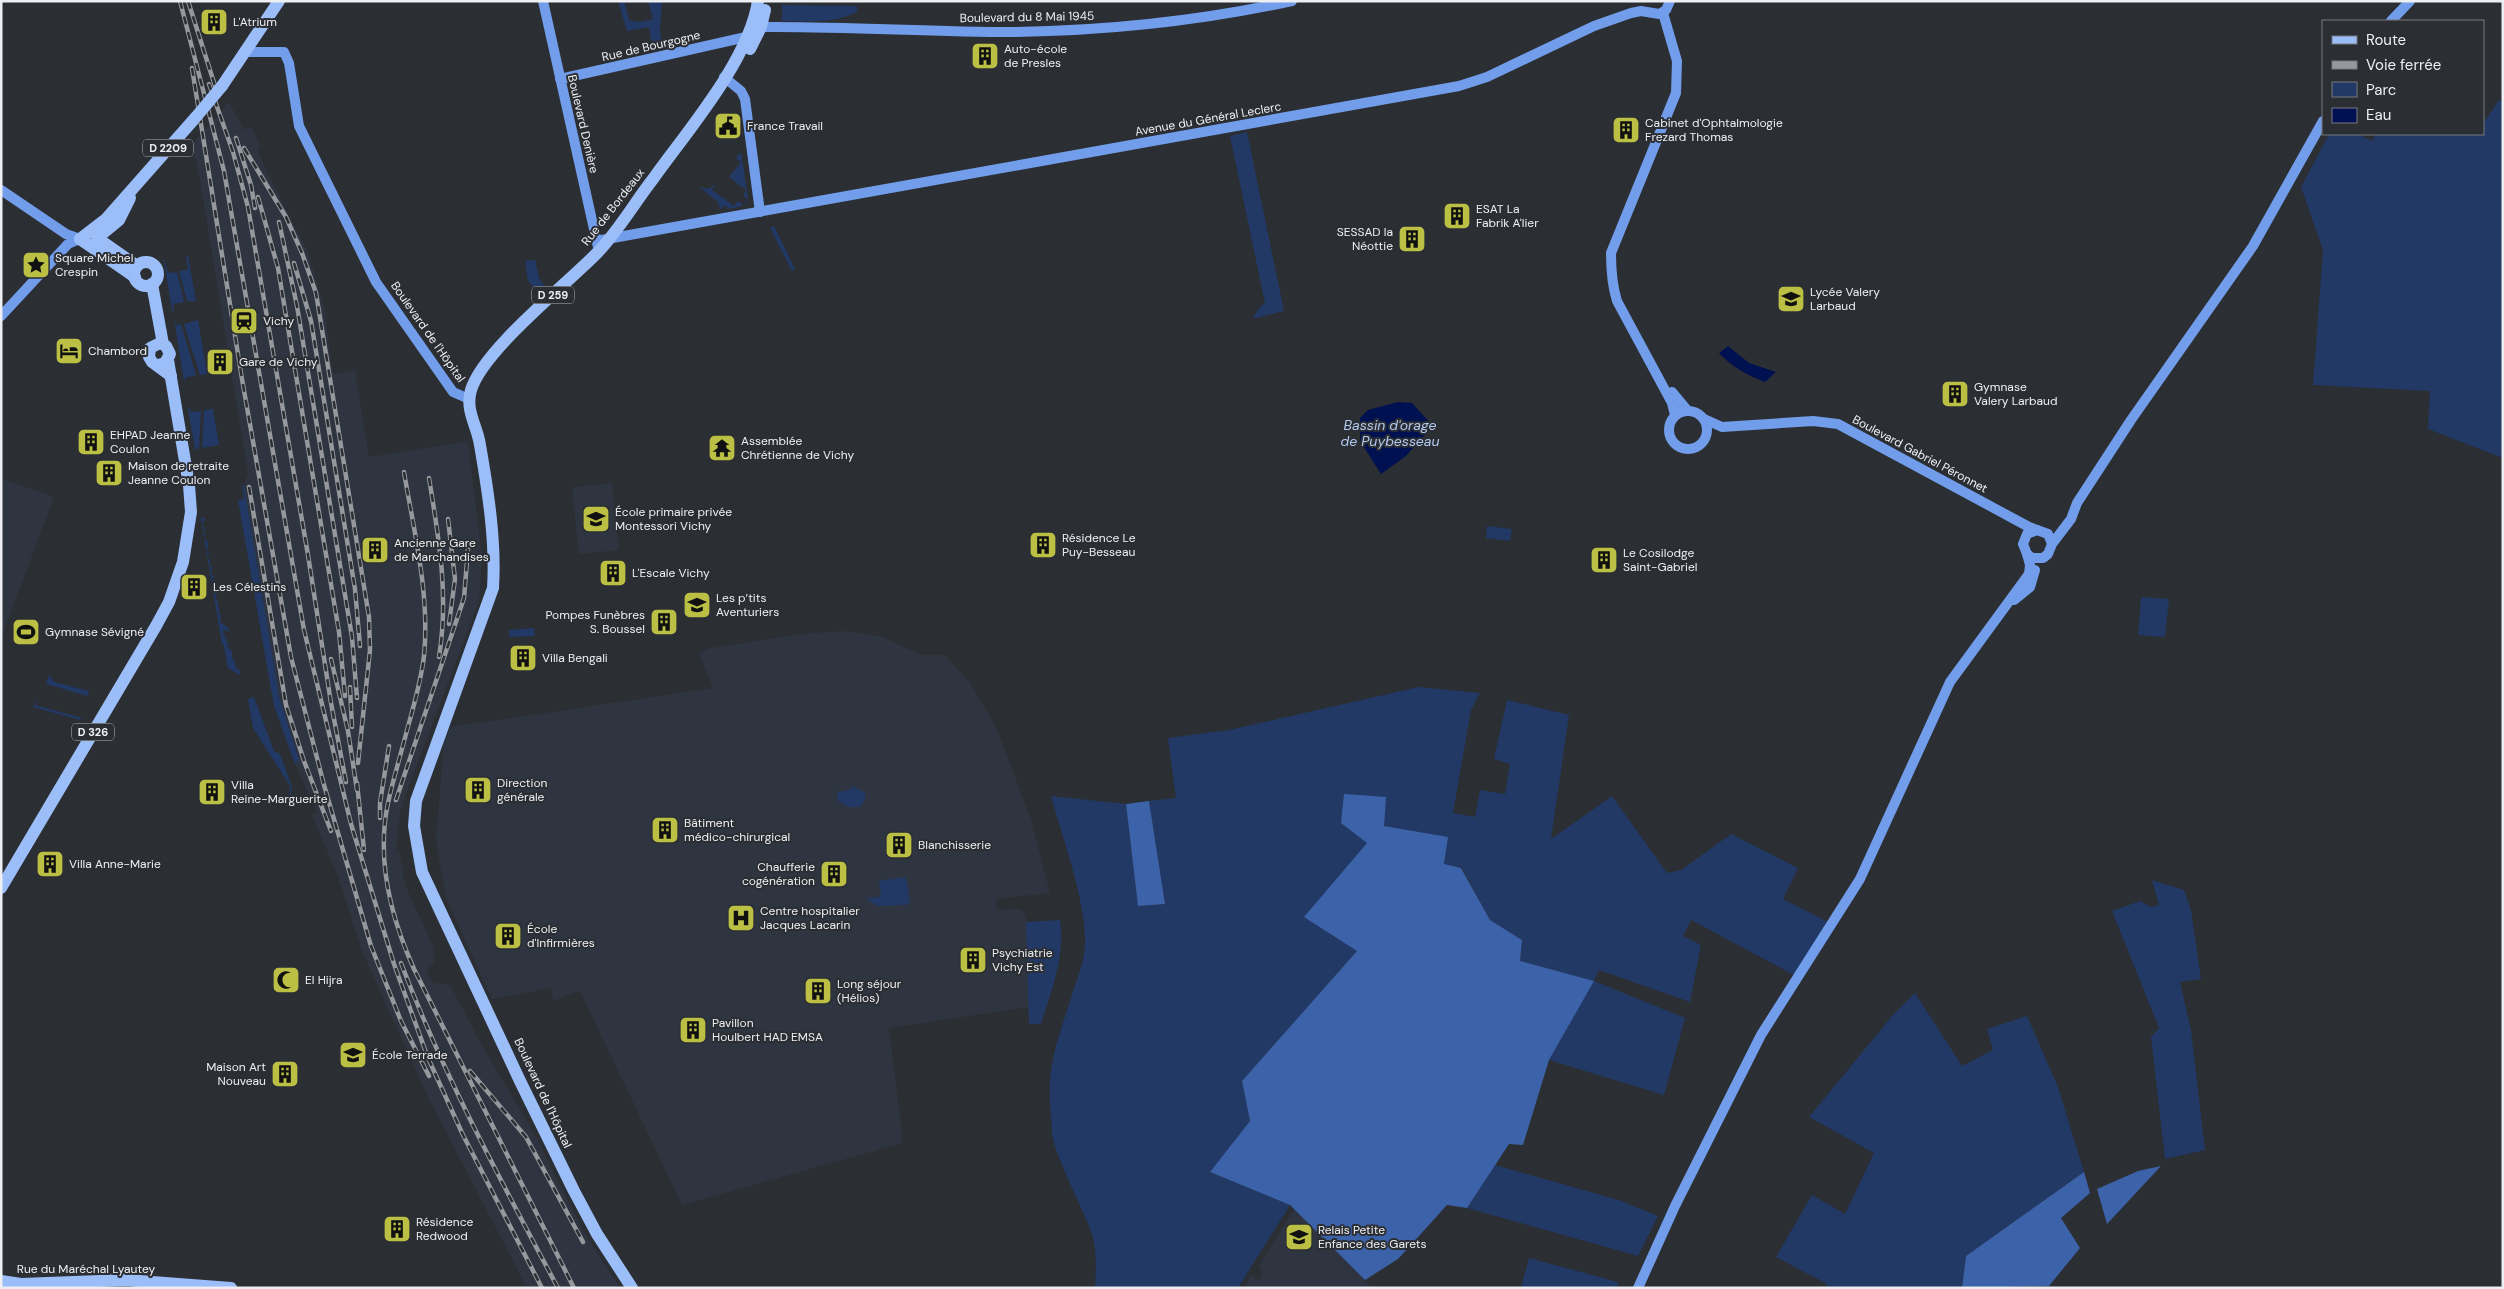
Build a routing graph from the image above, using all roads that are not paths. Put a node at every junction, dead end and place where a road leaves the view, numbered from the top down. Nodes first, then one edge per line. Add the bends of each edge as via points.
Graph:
1 (279, 1) edge
2 (542, 1) edge
3 (758, 1) edge
4 (766, 1) edge
5 (1292, 1) edge
6 (1642, 1) edge
7 (1670, 1) edge
8 (2410, 1) edge
9 (1648, 12) junction
10 (1663, 12) junction
11 (2392, 20) edge
12 (758, 23) junction
13 (746, 37) junction
14 (247, 52) junction
15 (560, 79) junction
16 (728, 80) junction
17 (2322, 123) edge
18 (139, 180) junction
19 (1, 190) edge
20 (760, 212) junction
21 (97, 238) junction
22 (80, 239) junction
23 (1617, 239) junction
24 (601, 244) junction
25 (136, 272) junction
26 (149, 285) junction
27 (1, 316) edge
28 (160, 344) junction
29 (163, 362) junction
30 (469, 399) junction
31 (1688, 410) junction
32 (1675, 415) junction
33 (1704, 419) junction
34 (1722, 427) junction
35 (1706, 437) junction
36 (2014, 519) junction
37 (2037, 530) junction
38 (2024, 538) junction
39 (2052, 544) junction
40 (2027, 554) junction
41 (2043, 558) junction
42 (2005, 606) junction
43 (1, 888) edge
44 (1, 1282) edge
45 (231, 1288) edge
46 (632, 1288) edge
47 (1638, 1288) edge

1 - 14 main road, D 2209
2 - 15 main road, Boulevard Denière
3 - 12 main road
4 - 12 main road
5 - 12 main road, Boulevard du 8 Mai 1945 via 1184,20 1049,31 962,32
6 - 9 main road
7 - 10 main road
8 - 11 main road
9 - 10 main road, Avenue du Général Leclerc
9 - 20 main road, Avenue du Général Leclerc via 1631,13 1594,26 1459,86
10 - 23 main road via 1677,61 1676,92
12 - 13 main road
12 - 16 main road
13 - 15 main road, Rue de Bourgogne
13 - 16 main road
14 - 18 main road, D 2209, bridge via 196,117
14 - 30 main road, Boulevard de l'Hôpital via 284,52 289,63 299,126 376,282 453,392
15 - 24 main road, Boulevard Denière
16 - 20 main road via 745,99
16 - 24 main road, Rue de Bordeaux
17 - 39 main road via 2253,246 2131,420 2077,502 2071,519
18 - 21 main road, D 2209 via 119,220
18 - 22 main road, D 2209 via 106,219
19 - 22 main road via 66,234
20 - 24 main road, Avenue du Général Leclerc
21 - 22 main road
21 - 25 main road
22 - 25 main road
22 - 27 main road via 68,244
23 - 31 main road via 1616,274 1626,306 1676,400
23 - 32 main road via 1611,253 1613,287 1672,403
24 - 30 main road, Rue de Bordeaux / D 259 via 493,356 475,380
25 - 26 main road via 138,283
25 - 26 main road via 144,262 154,266 157,276
26 - 28 main road
28 - 29 main road via 170,351
28 - 29 main road via 150,348 149,357 152,362
29 - 43 main road, D 326 via 171,376 190,496 188,537 180,574 156,626
30 - 46 main road, Boulevard de l'Hôpital via 469,412 480,442 494,561 493,588 434,752 424,789 423,847 439,903 520,1081 598,1234
31 - 32 main road
31 - 33 main road
32 - 35 main road via 1669,425 1669,434 1680,447 1691,449
33 - 34 main road, Boulevard Gabriel Péronnet
33 - 35 main road
34 - 35 main road, Boulevard Gabriel Péronnet
34 - 36 main road, Boulevard Gabriel Péronnet via 1813,421 1838,424
36 - 37 main road, Boulevard Gabriel Péronnet
36 - 38 main road
37 - 38 main road via 2032,530
37 - 39 main road via 2048,534
38 - 40 main road
39 - 41 main road
40 - 41 main road
40 - 42 main road via 2029,574
41 - 42 main road via 2038,562 2030,587
42 - 47 main road via 1950,682 1860,878 1762,1035 1675,1206
44 - 45 main road, Rue du Maréchal Lyautey via 126,1280

